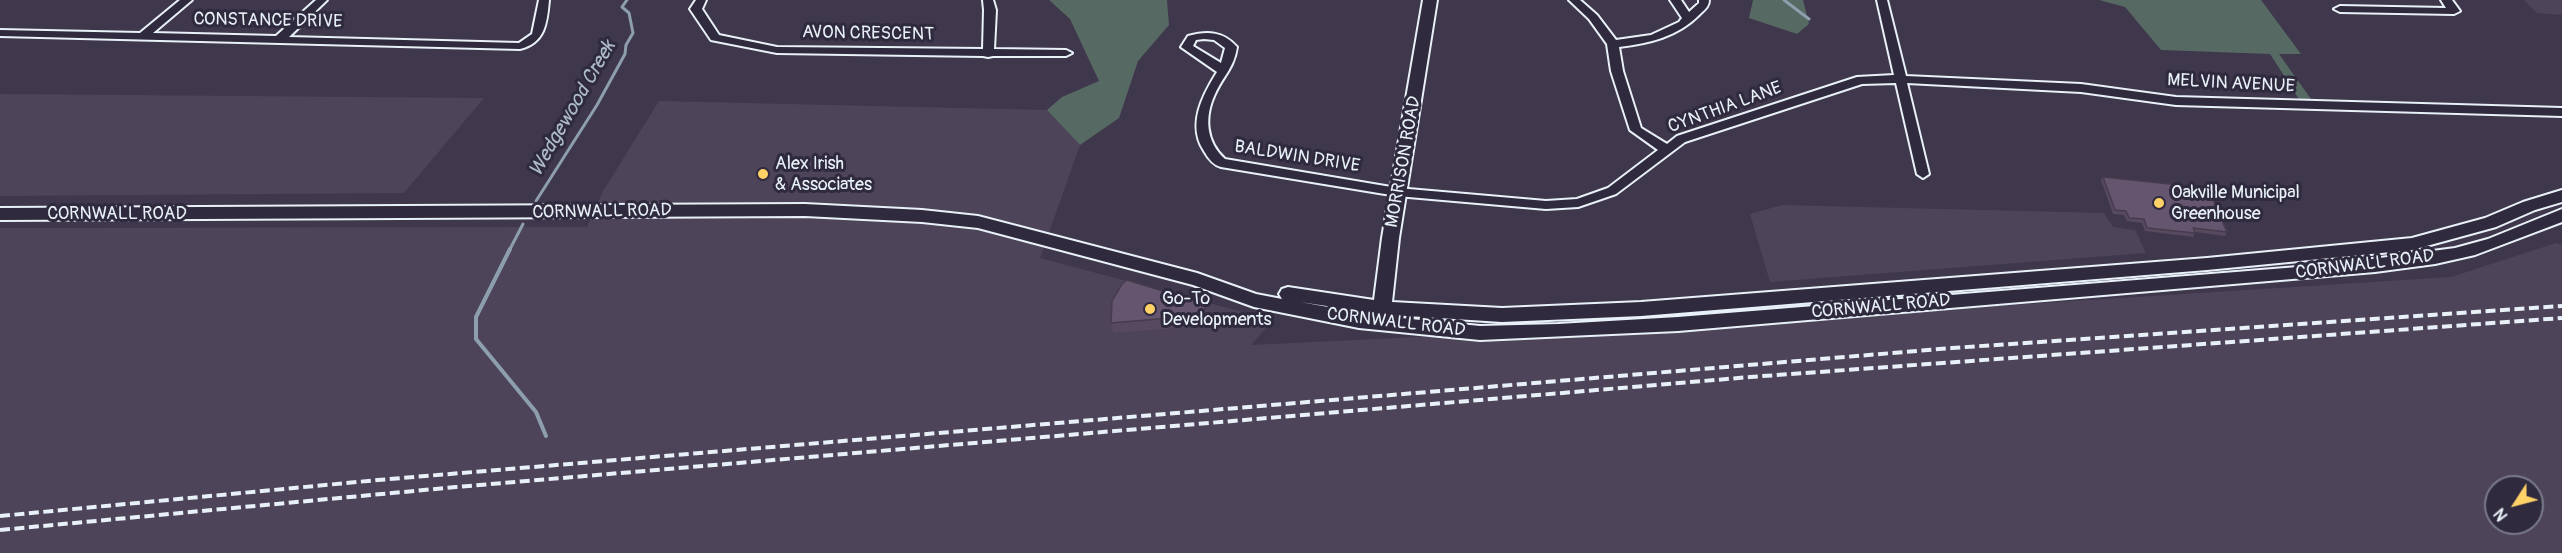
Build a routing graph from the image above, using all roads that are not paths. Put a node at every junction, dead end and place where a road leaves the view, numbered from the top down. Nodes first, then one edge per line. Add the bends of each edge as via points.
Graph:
1 (187, 0) edge
2 (322, 0) edge
3 (544, 0) edge
4 (701, 0) edge
5 (988, 0) edge
6 (1430, 0) edge
7 (1574, 0) edge
8 (1675, 0) edge
9 (1704, 0) edge
10 (1882, 0) edge
11 (2446, 0) edge
12 (2340, 9) dead end
13 (1689, 20) junction
14 (0, 33) edge
15 (143, 36) junction
16 (279, 39) junction
17 (1613, 44) junction
18 (988, 54) junction
19 (1066, 54) dead end
20 (1223, 73) dead end
21 (1899, 79) junction
22 (2562, 112) edge
23 (1666, 149) junction
24 (1923, 174) dead end
25 (1397, 192) junction
26 (2562, 196) edge
27 (0, 214) edge
28 (2562, 215) edge
29 (1382, 316) junction

1 - 15 street
2 - 16 street
3 - 16 street, CONSTANCE DRIVE via 538,34 520,46
4 - 18 street, AVON CRESCENT via 696,9 715,38 777,50
5 - 18 street
6 - 25 main road, MORRISON ROAD
7 - 17 street
8 - 13 street
9 - 13 street
10 - 21 street
11 - 12 street via 2454,11
13 - 17 street via 1656,39
14 - 15 street, CONSTANCE DRIVE
15 - 16 street, CONSTANCE DRIVE
17 - 23 street via 1617,71 1636,130
18 - 19 street, AVON CRESCENT
20 - 25 street, BALDWIN DRIVE via 1209,95 1200,129 1208,152 1221,163
21 - 22 street, MELVIN AVENUE via 2081,87 2176,101
21 - 23 street, CYNTHIA LANE via 1850,83 1681,140
21 - 24 street
23 - 25 street, CYNTHIA LANE via 1612,191 1578,203 1546,205
25 - 29 main road, MORRISON ROAD
26 - 29 main road, CORNWALL ROAD via 2454,235 2322,254 1641,309
27 - 29 main road, CORNWALL ROAD via 805,210 866,213 978,222 1197,280 1254,300
28 - 29 main road, CORNWALL ROAD via 2465,251 2426,260 2335,270 1580,330 1480,333

